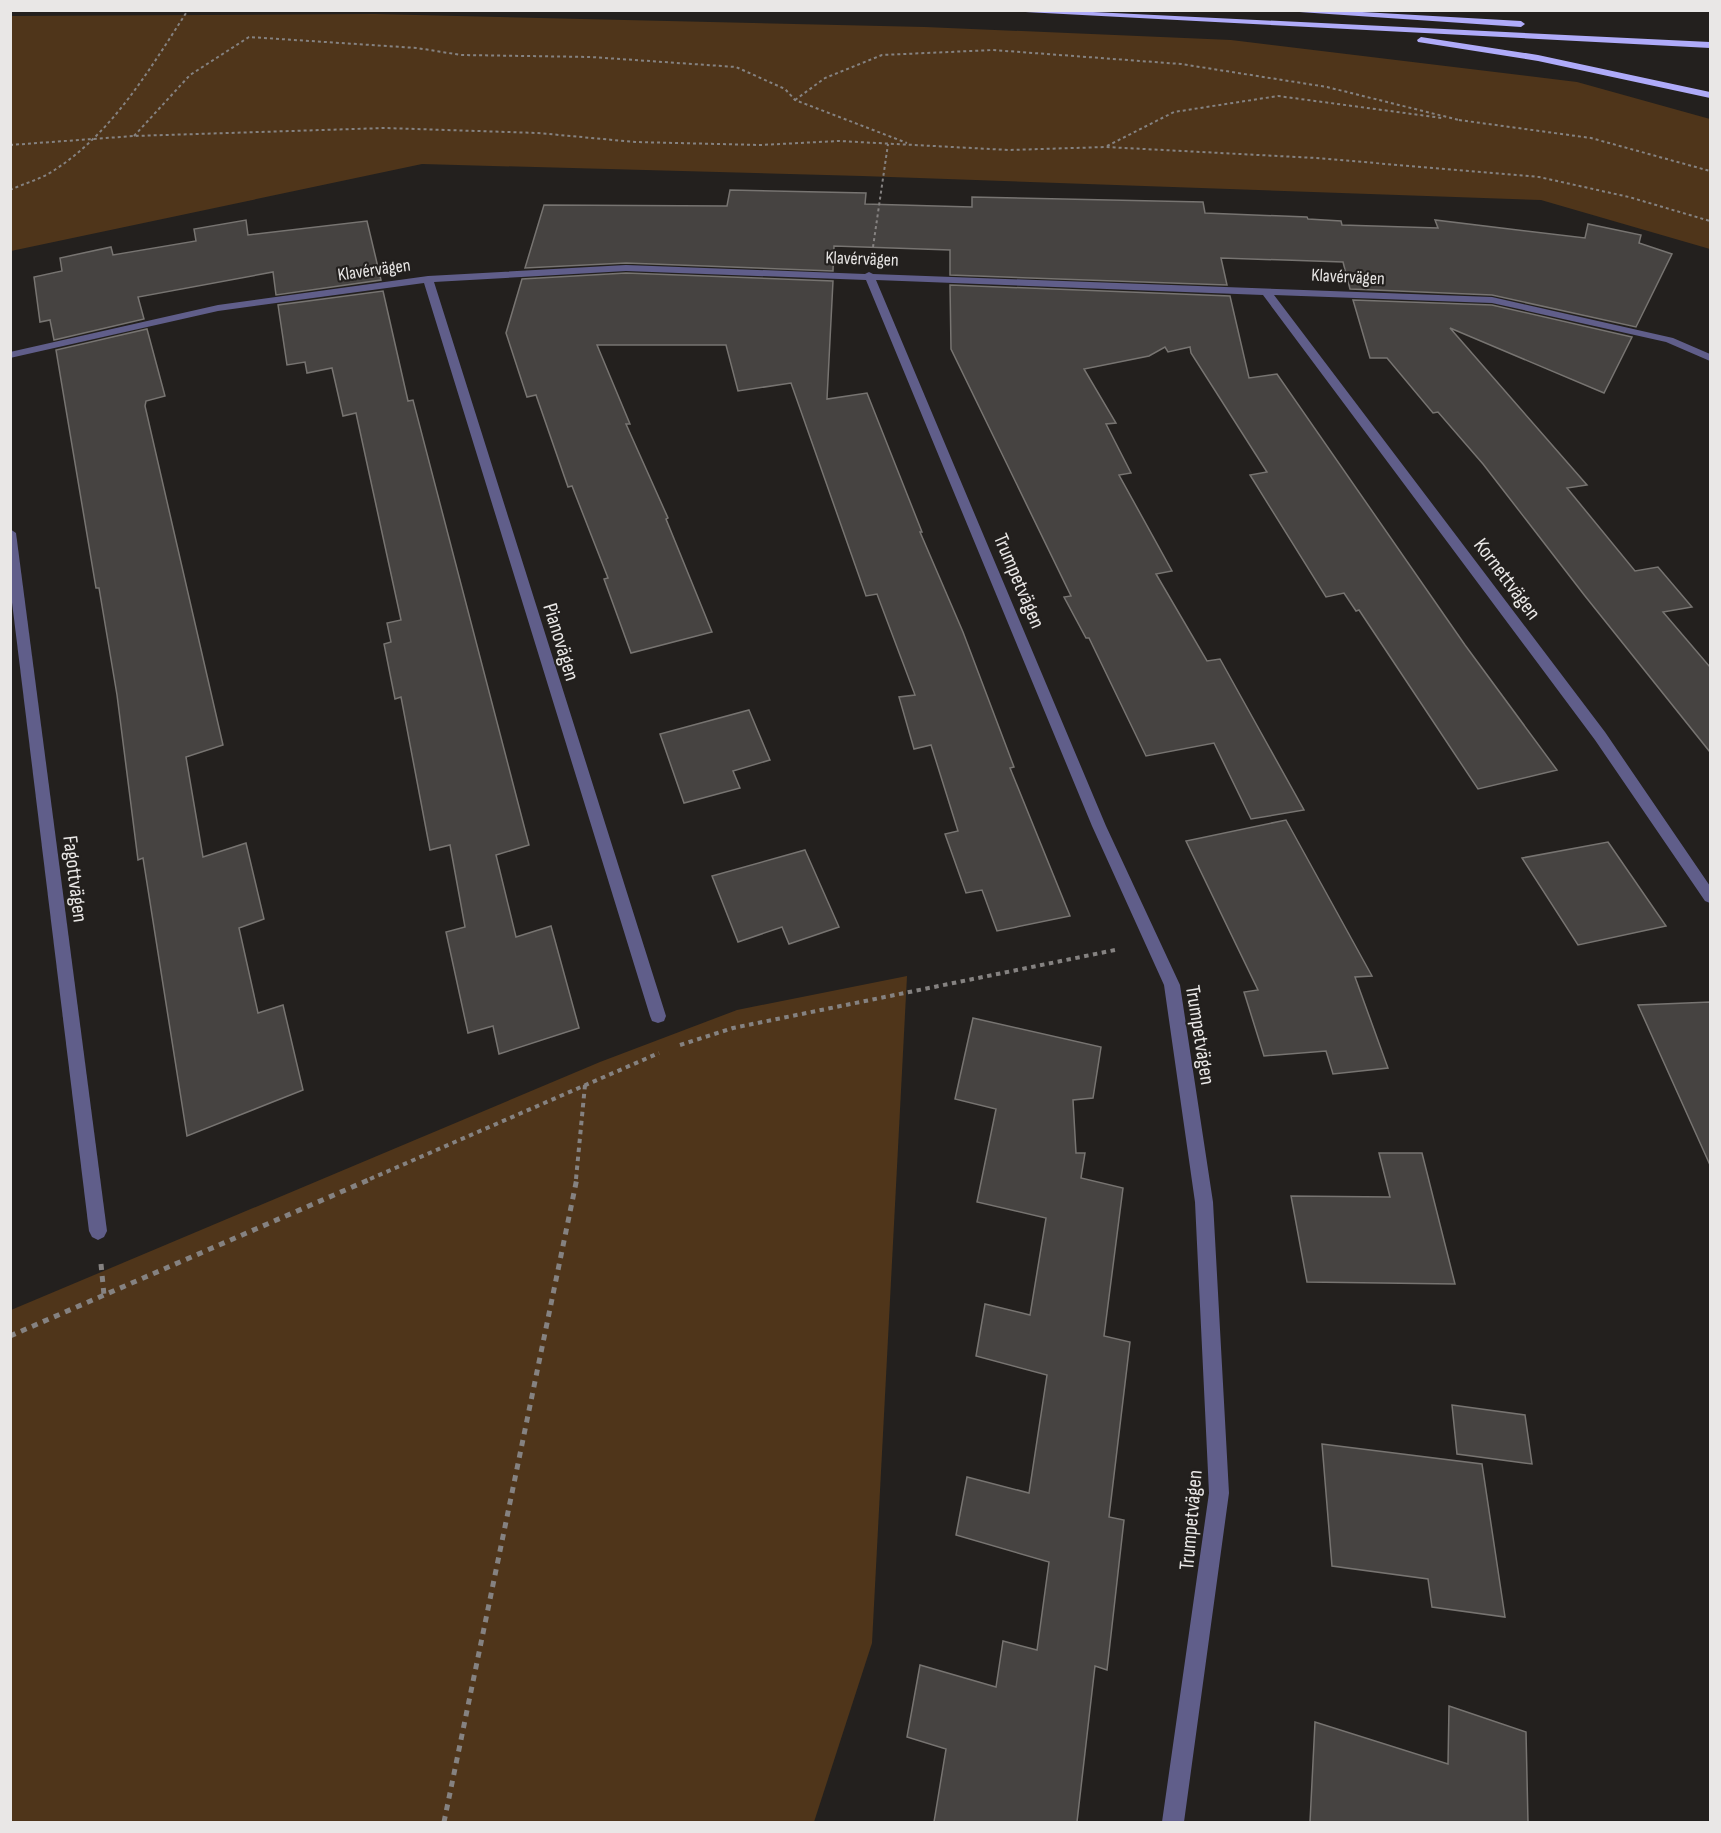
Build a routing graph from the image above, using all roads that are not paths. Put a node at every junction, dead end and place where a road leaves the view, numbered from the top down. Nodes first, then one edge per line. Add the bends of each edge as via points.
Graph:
1 (989, 10) edge
2 (1273, 10) edge
3 (1277, 24) junction
4 (1535, 25) dead end
5 (1669, 33) dead end
6 (1710, 35) edge
7 (1710, 45) edge
8 (1710, 95) edge
9 (869, 275) junction
10 (428, 279) junction
11 (1265, 290) junction
12 (10, 355) edge
13 (1710, 358) edge
14 (10, 533) edge
15 (1710, 897) edge
16 (657, 1016) dead end
17 (98, 1231) dead end
18 (1173, 1822) edge

1 - 3 highway
2 - 4 highway
3 - 7 highway
3 - 8 highway via 1417,39 1538,58
5 - 6 highway
9 - 10 street, Klavérvägen via 626,268
9 - 11 street, Klavérvägen
9 - 18 street, Trumpetvägen via 1099,826 1172,985 1204,1202 1219,1493
10 - 12 street, Klavérvägen via 218,308
10 - 16 street, Pianovägen
11 - 13 street, Klavérvägen via 1492,300 1669,340
11 - 15 street, Kornettvägen via 1600,736
14 - 17 street, Fagottvägen

